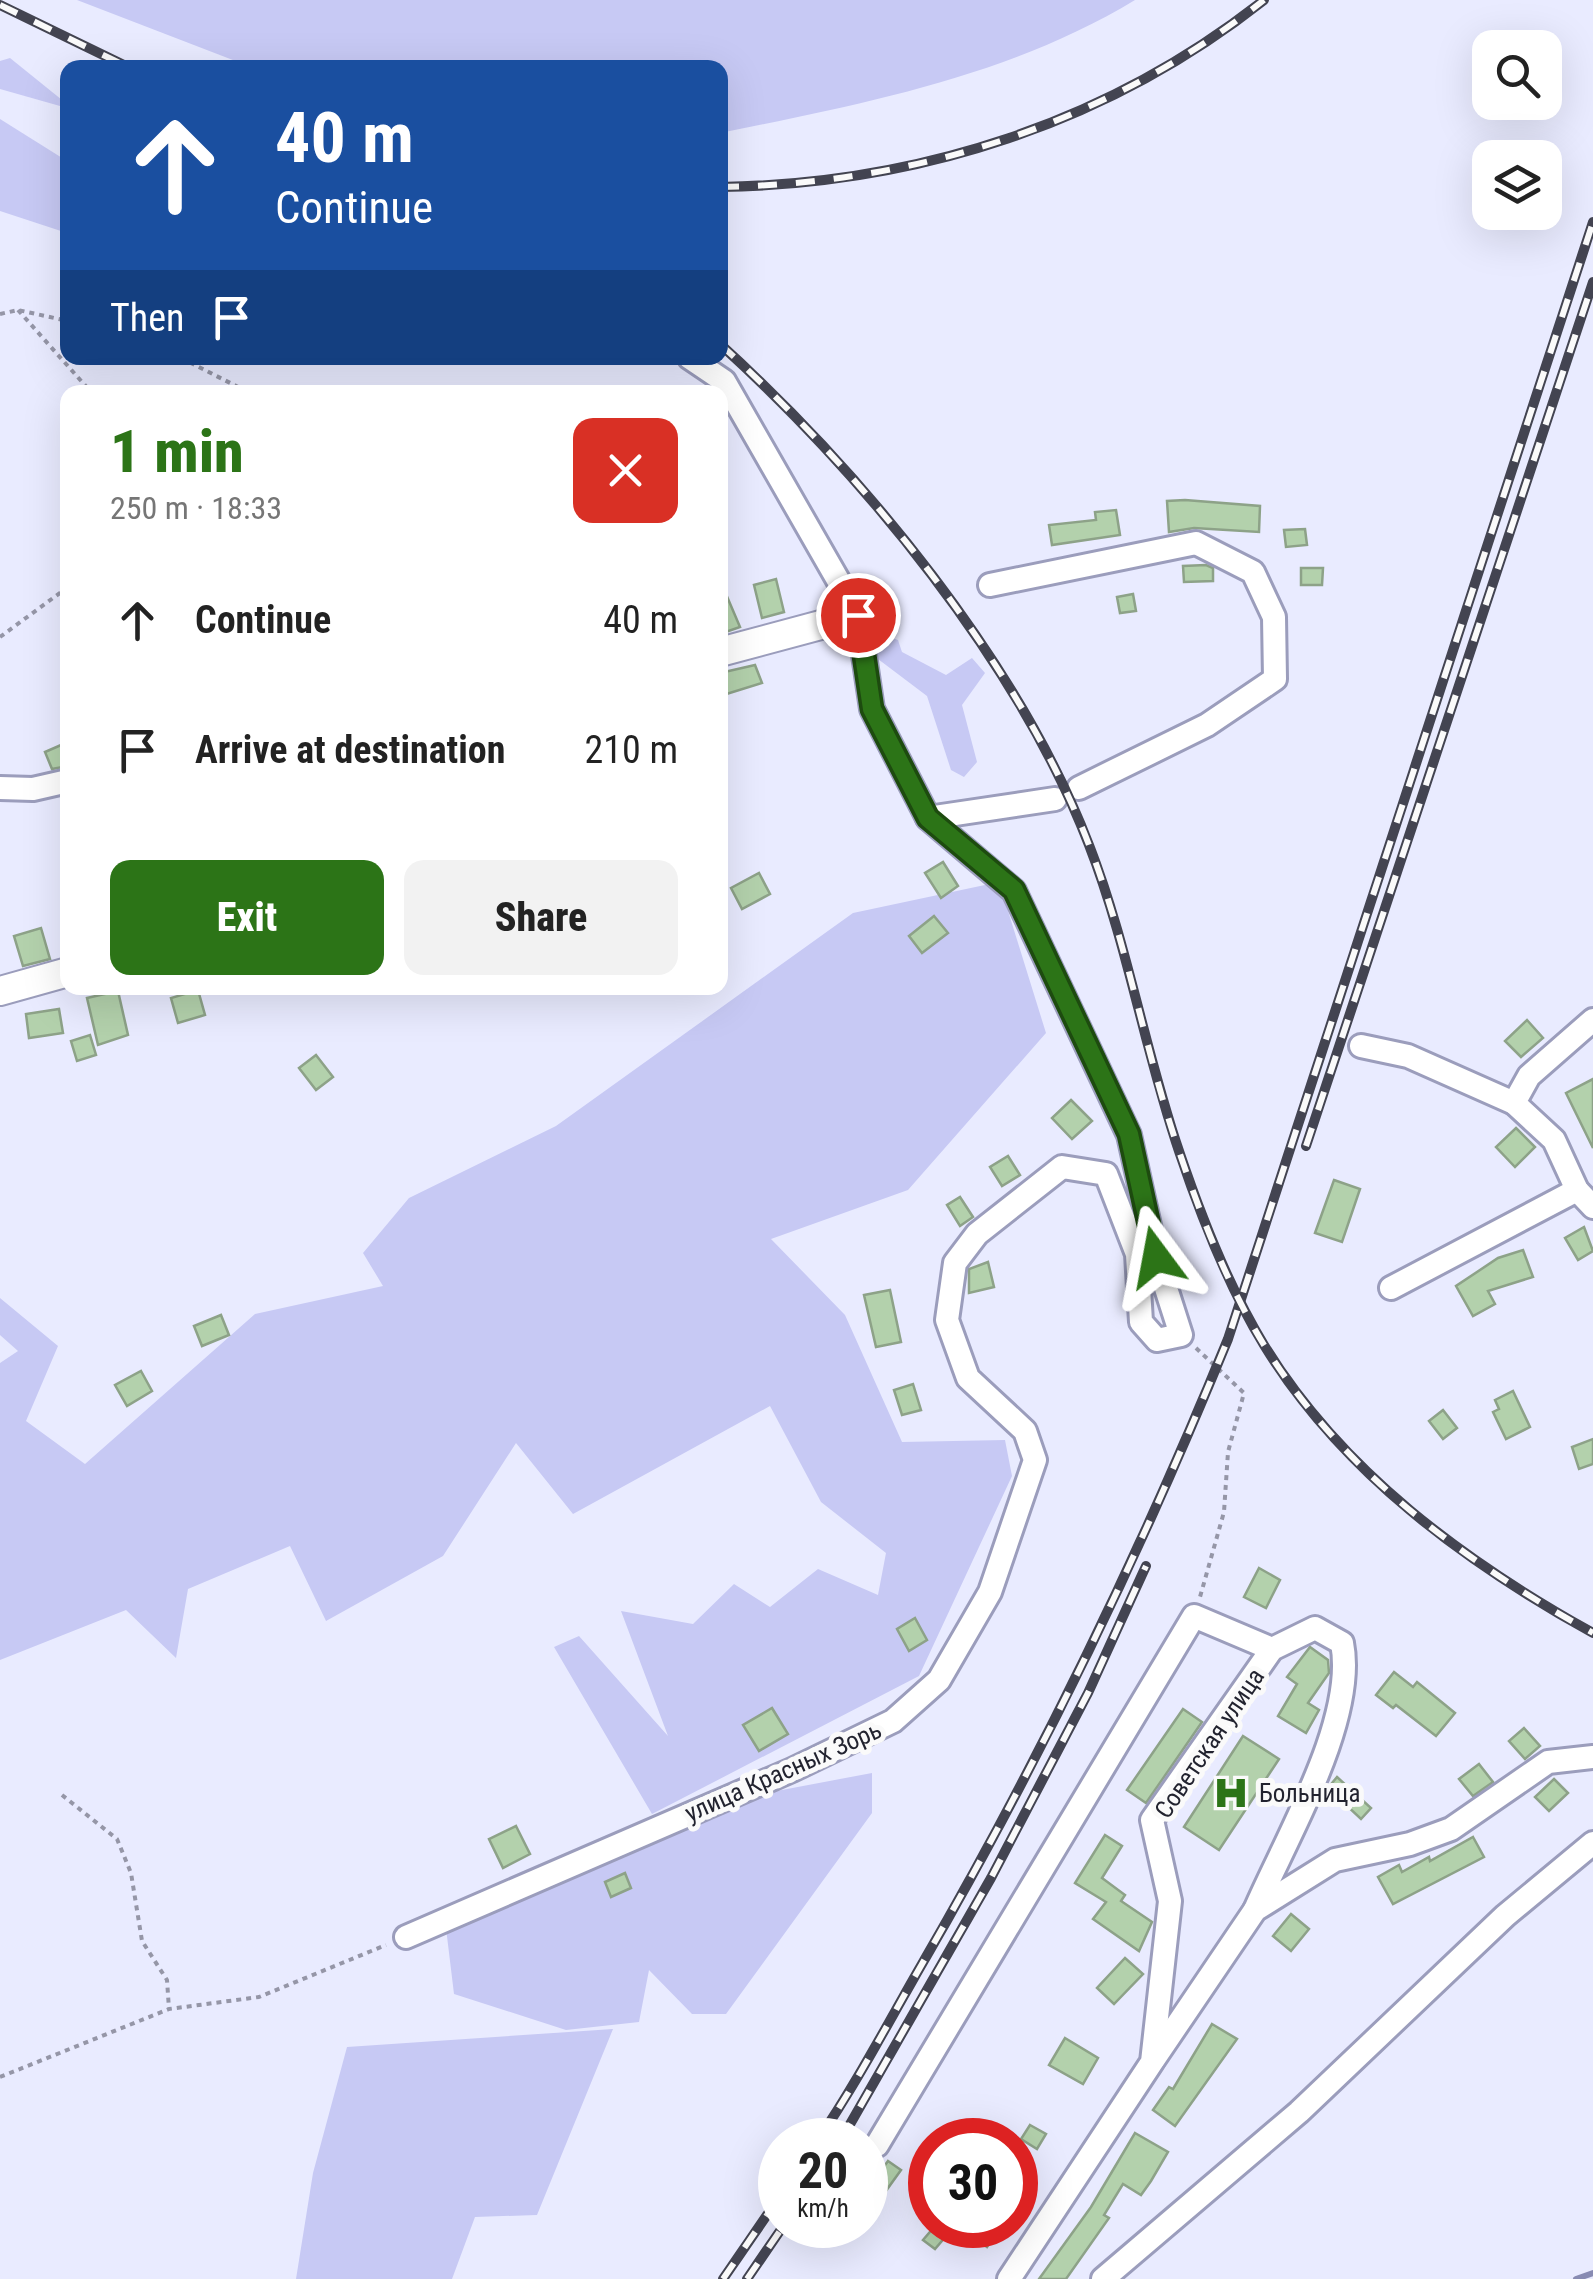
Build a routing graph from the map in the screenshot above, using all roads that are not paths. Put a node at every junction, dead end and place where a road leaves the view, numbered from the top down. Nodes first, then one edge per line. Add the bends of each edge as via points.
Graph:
1 (700, 365) edge
2 (726, 385) edge
3 (728, 388) edge
4 (990, 584) dead end
5 (858, 615) junction
6 (728, 650) edge
7 (60, 783) edge
8 (0, 788) edge
9 (1080, 788) dead end
10 (1055, 799) dead end
11 (928, 818) junction
12 (60, 974) edge
13 (0, 991) edge
14 (1593, 1020) edge
15 (1361, 1046) dead end
16 (1514, 1103) junction
17 (1585, 1199) edge
18 (1391, 1288) dead end
19 (1272, 1649) junction
20 (1593, 1757) edge
21 (1593, 1843) edge
22 (1255, 1910) junction
23 (406, 1937) road end
24 (1152, 2062) junction
25 (888, 2127) edge
26 (1009, 2279) edge
27 (1103, 2279) edge

1 - 2 street
3 - 5 street
4 - 9 street via 1196,543 1253,572 1274,617 1275,679 1207,725
5 - 6 street
5 - 11 street via 872,709
7 - 8 street
10 - 11 street
11 - 23 street, улица Красных Зорь via 1014,890 1129,1134 1156,1257 1182,1335 1157,1340 1141,1322 1138,1254 1106,1174 1062,1167 978,1234 956,1262 947,1320 968,1378 1024,1431 1034,1460 990,1592 940,1680 893,1721 792,1770
12 - 13 street
14 - 16 street via 1529,1076
15 - 16 street via 1408,1056
16 - 17 street via 1554,1140
17 - 18 street
19 - 22 street, Советская улица via 1315,1628 1342,1643 1347,1669 1341,1711
19 - 24 street, Советская улица via 1152,1820 1170,1901
19 - 25 street via 1194,1616
20 - 22 street via 1548,1762 1452,1828 1335,1860
21 - 27 street via 1505,1916 1299,2112
22 - 24 street
24 - 26 street, Советская улица

